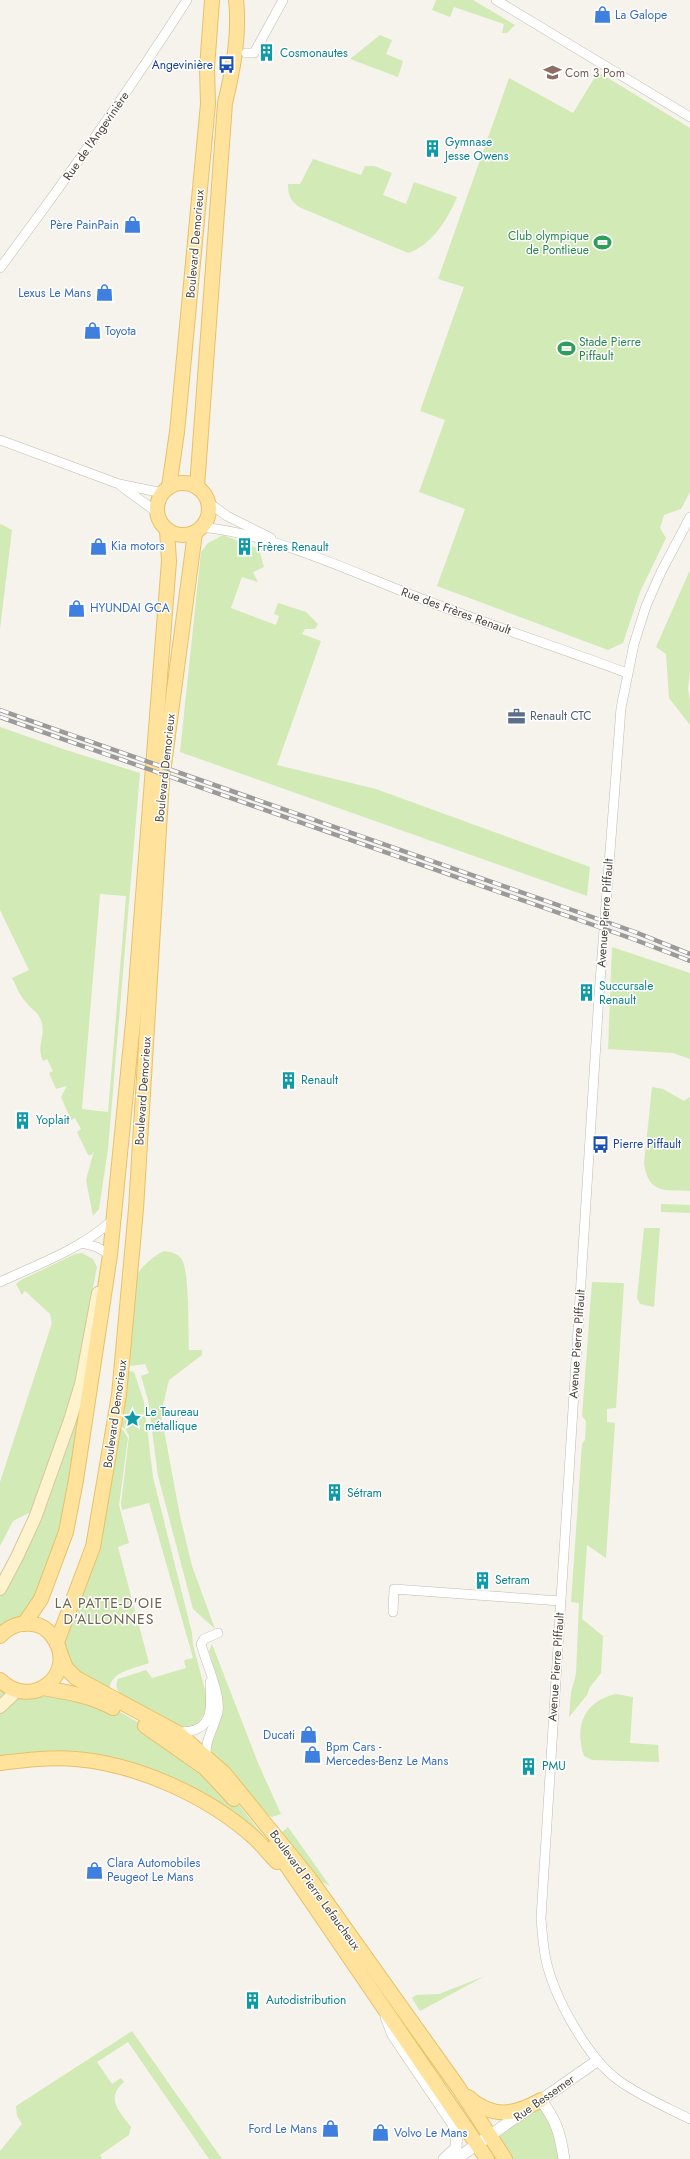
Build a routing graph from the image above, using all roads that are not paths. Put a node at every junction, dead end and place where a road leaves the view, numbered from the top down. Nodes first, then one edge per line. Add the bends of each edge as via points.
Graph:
1 (187, 0) edge
2 (212, 0) edge
3 (236, 0) edge
4 (283, 0) edge
5 (496, 0) edge
6 (246, 53) dead end
7 (690, 117) edge
8 (0, 268) edge
9 (0, 440) edge
10 (119, 484) junction
11 (197, 487) junction
12 (166, 490) junction
13 (209, 503) junction
14 (158, 513) junction
15 (690, 517) edge
16 (167, 530) junction
17 (198, 530) junction
18 (286, 546) junction
19 (627, 673) junction
20 (121, 1160) junction
21 (108, 1224) junction
22 (81, 1243) junction
23 (108, 1253) junction
24 (0, 1282) edge
25 (0, 1589) edge
26 (560, 1600) junction
27 (393, 1612) dead end
28 (24, 1624) junction
29 (218, 1633) dead end
30 (0, 1636) edge
31 (59, 1649) junction
32 (209, 1673) junction
33 (0, 1680) edge
34 (43, 1688) junction
35 (17, 1691) junction
36 (0, 1707) edge
37 (178, 1733) junction
38 (206, 1756) junction
39 (0, 1763) edge
40 (287, 1866) junction
41 (382, 2005) junction
42 (597, 2061) junction
43 (458, 2087) junction
44 (541, 2100) junction
45 (690, 2120) edge
46 (490, 2136) junction
47 (477, 2145) junction
48 (444, 2159) edge
49 (456, 2159) edge
50 (487, 2159) edge
51 (505, 2159) edge
52 (564, 2159) edge

1 - 8 street, Rue de l'Angevinière via 52,199
2 - 12 main road, Boulevard Demorieux via 207,68 208,104 177,432
3 - 11 main road, Boulevard Demorieux via 233,69 225,103
4 - 6 street via 254,53
5 - 7 street
9 - 10 street
10 - 12 street
10 - 14 street
11 - 12 main road via 184,483
11 - 13 main road via 205,494
12 - 14 main road via 159,500
13 - 17 main road via 209,518
13 - 18 street, Rue des Frères Renault via 227,516
14 - 16 main road via 161,524
15 - 19 street, Avenue Pierre Piffault via 646,606
16 - 17 main road via 183,536
16 - 20 main road, Boulevard Demorieux via 169,561
17 - 18 street, Rue des Frères Renault via 223,529
17 - 31 main road, Boulevard Demorieux via 162,780 136,1214 119,1396 93,1547
18 - 19 street, Rue des Frères Renault via 418,598
19 - 26 street, Avenue Pierre Piffault via 621,708 599,995
20 - 21 main road
20 - 23 main road, Boulevard Demorieux
21 - 22 street
21 - 23 main road
22 - 23 street
22 - 24 street
23 - 25 main road via 81,1384 70,1420 35,1518 18,1558
23 - 28 main road, Boulevard Demorieux via 76,1480 66,1532 41,1599
26 - 27 street via 394,1589
26 - 42 street, Avenue Pierre Piffault via 541,1918 546,1960 562,2005
28 - 30 main road via 10,1627
28 - 31 main road, Boulevard Pierre Lefaucheux via 44,1627
29 - 32 street via 204,1639 201,1644
31 - 34 main road, Boulevard Demorieux via 59,1668 53,1680
31 - 37 main road, Boulevard Pierre Lefaucheux via 66,1668 76,1678
32 - 37 street via 212,1705 206,1720 196,1729
32 - 38 street via 217,1693 218,1707 206,1746
33 - 35 main road
34 - 35 main road, Boulevard Pierre Lefaucheux via 30,1692
34 - 40 main road, Boulevard Pierre Lefaucheux via 68,1692 104,1703 158,1733 205,1768 269,1841
35 - 36 main road
37 - 38 main road, Boulevard Pierre Lefaucheux
38 - 43 main road, Boulevard Pierre Lefaucheux via 224,1773 310,1879
39 - 40 main road via 41,1758 77,1759 121,1768 171,1784 216,1808 250,1834 278,1863
40 - 41 main road, Boulevard Pierre Lefaucheux
41 - 47 main road, Boulevard Pierre Lefaucheux
41 - 48 street via 392,2035 457,2130 456,2148
42 - 44 street, Rue Bessemer
42 - 45 street, Avenue Pierre Piffault via 618,2080 642,2096
43 - 44 main road via 479,2106 502,2112 521,2110
43 - 46 main road, Boulevard Pierre Lefaucheux
44 - 46 street, Rue Bessemer
44 - 52 street via 559,2130
46 - 47 street, Rue Bessemer
46 - 51 main road, Boulevard Pierre Lefaucheux
47 - 49 street
47 - 50 main road, Boulevard Pierre Lefaucheux

